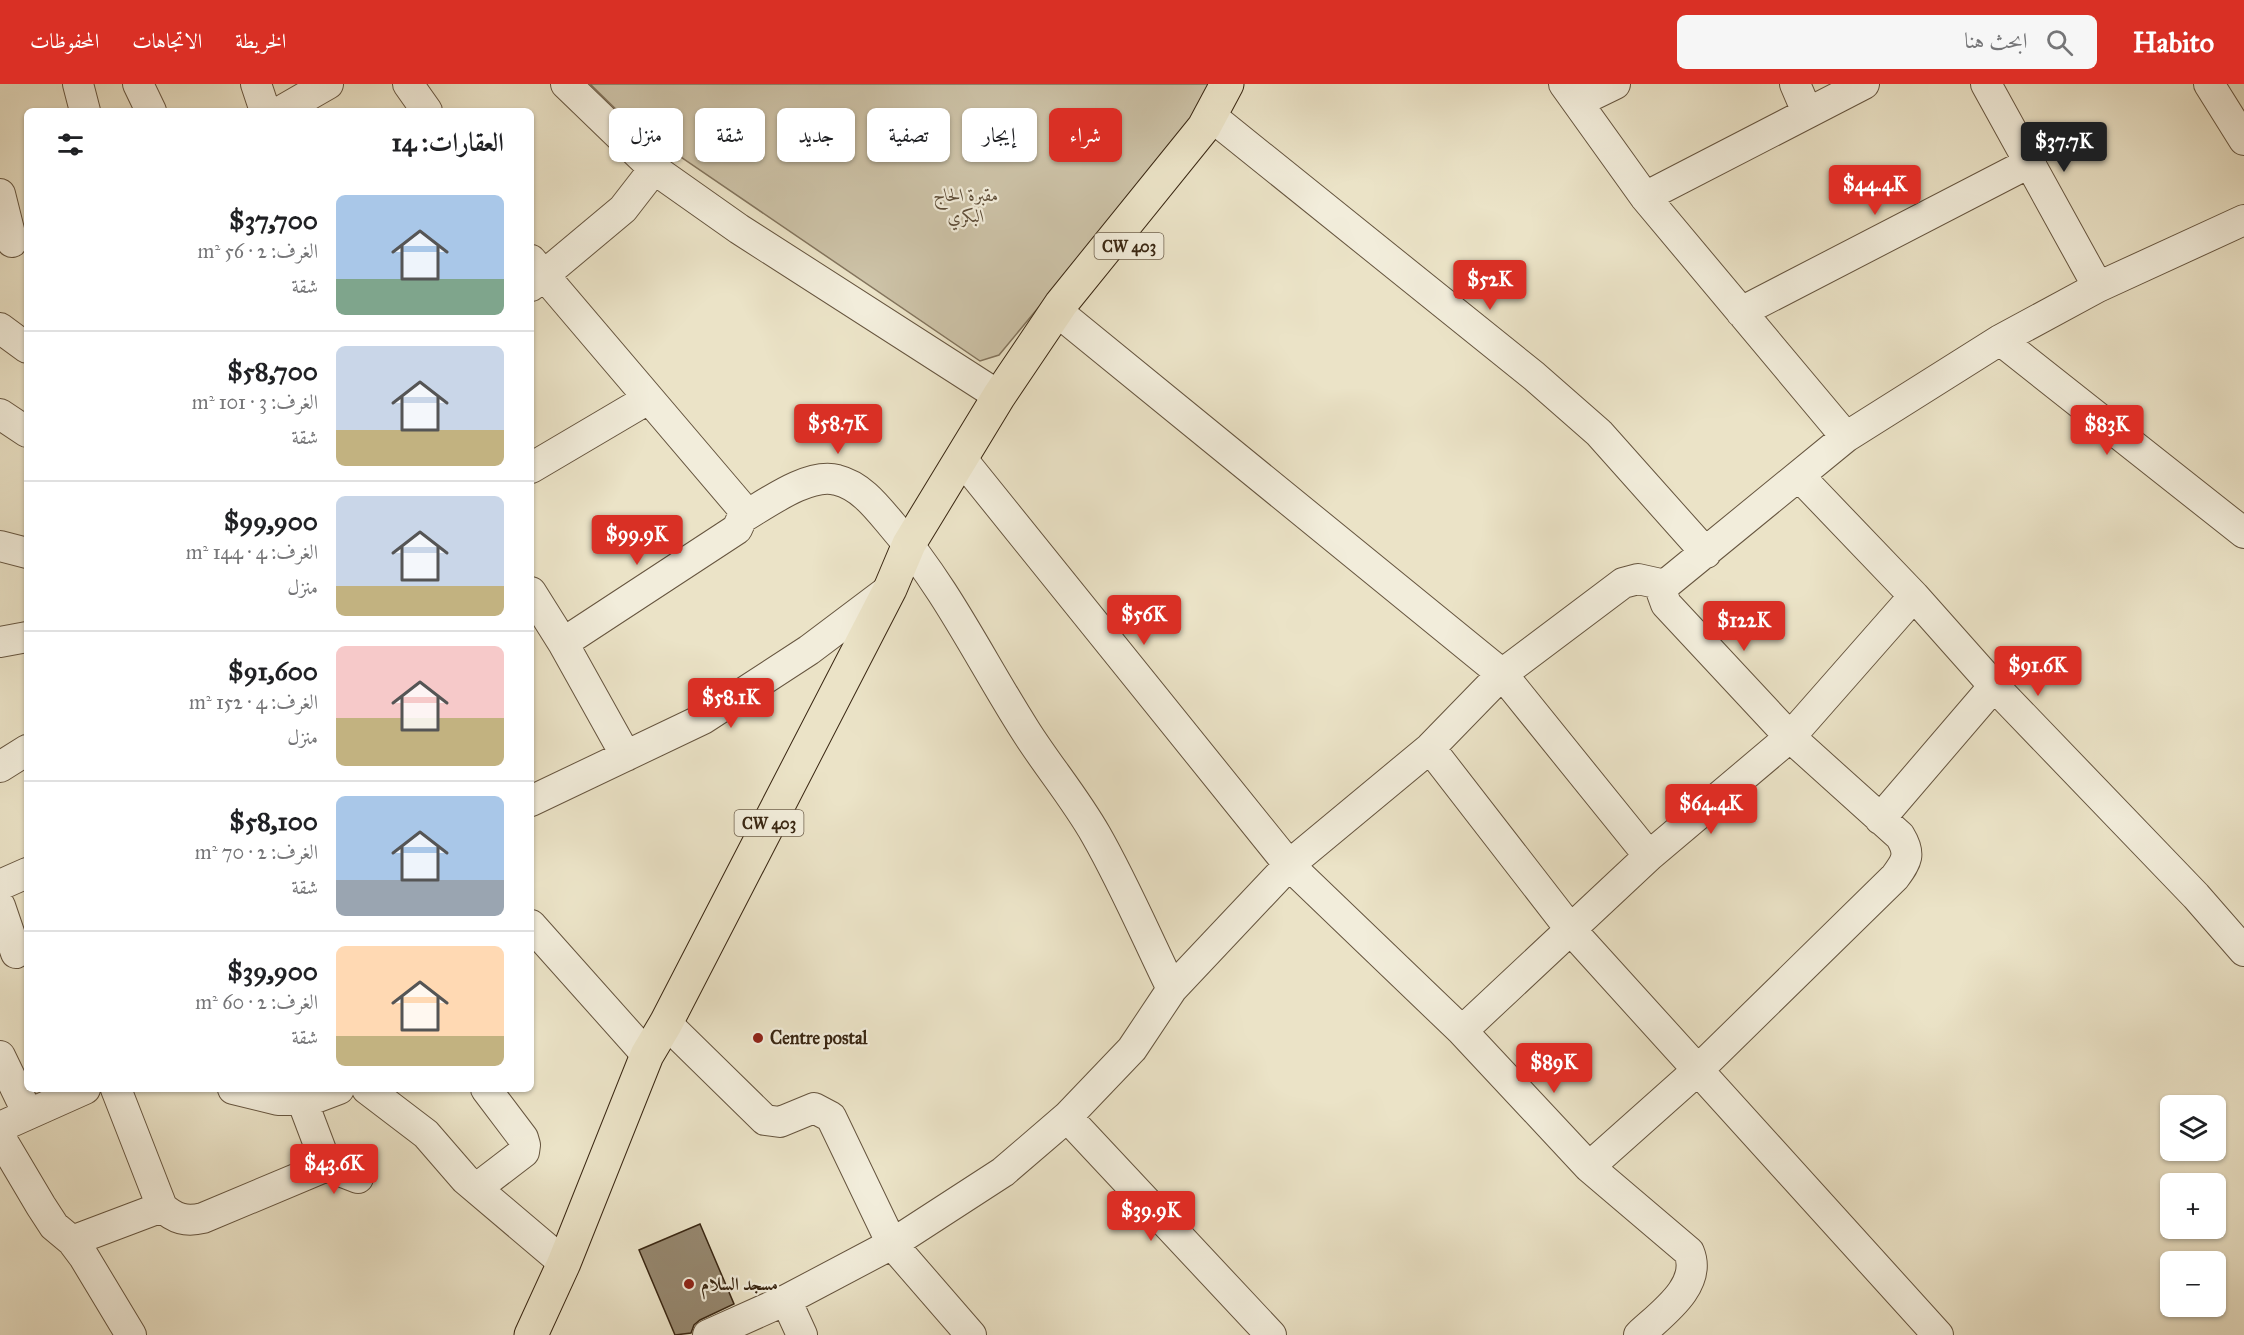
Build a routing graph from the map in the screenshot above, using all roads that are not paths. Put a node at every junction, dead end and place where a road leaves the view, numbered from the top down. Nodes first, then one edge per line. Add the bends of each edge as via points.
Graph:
1 (78, 84) edge
2 (138, 84) edge
3 (256, 84) edge
4 (328, 84) edge
5 (408, 84) edge
6 (566, 84) edge
7 (1227, 84) edge
8 (1242, 84) edge
9 (1615, 84) edge
10 (1795, 84) edge
11 (1864, 84) edge
12 (1986, 84) edge
13 (2209, 84) edge
14 (1571, 93) edge
15 (2234, 104) edge
16 (84, 108) edge
17 (150, 108) edge
18 (264, 108) edge
19 (286, 108) edge
20 (425, 108) edge
21 (1807, 112) junction
22 (1222, 125) junction
23 (2244, 141) edge
24 (2031, 162) junction
25 (654, 169) junction
26 (0, 194) edge
27 (1645, 197) junction
28 (2244, 220) edge
29 (13, 241) edge
30 (535, 274) edge
31 (2098, 287) junction
32 (1741, 312) junction
33 (1069, 321) junction
34 (0, 328) edge
35 (2000, 340) junction
36 (24, 346) edge
37 (999, 396) junction
38 (648, 399) junction
39 (0, 414) edge
40 (24, 430) edge
41 (1846, 437) junction
42 (961, 458) junction
43 (534, 466) edge
44 (1799, 476) junction
45 (742, 518) junction
46 (2244, 533) edge
47 (909, 544) junction
48 (0, 546) edge
49 (24, 552) edge
50 (1706, 553) junction
51 (1665, 585) junction
52 (890, 590) junction
53 (1914, 596) junction
54 (534, 597) edge
55 (24, 638) edge
56 (0, 642) edge
57 (563, 643) junction
58 (1502, 674) junction
59 (1994, 686) junction
60 (1790, 737) junction
61 (1430, 748) junction
62 (626, 756) junction
63 (534, 800) edge
64 (1880, 819) junction
65 (1649, 856) junction
66 (1289, 865) junction
67 (24, 874) edge
68 (0, 885) edge
69 (0, 906) edge
70 (534, 929) edge
71 (1571, 930) junction
72 (2244, 951) edge
73 (14, 954) edge
74 (1172, 989) junction
75 (666, 1023) junction
76 (1462, 1031) junction
77 (647, 1055) junction
78 (0, 1056) edge
79 (1698, 1069) junction
80 (78, 1092) edge
81 (117, 1092) edge
82 (255, 1092) edge
83 (331, 1092) edge
84 (371, 1092) edge
85 (488, 1092) edge
86 (285, 1096) edge
87 (28, 1114) junction
88 (1067, 1117) junction
89 (0, 1127) edge
90 (0, 1137) edge
91 (327, 1166) junction
92 (1589, 1167) junction
93 (358, 1178) dead end
94 (477, 1188) junction
95 (162, 1207) junction
96 (72, 1241) junction
97 (892, 1244) junction
98 (564, 1263) junction
99 (786, 1300) junction
100 (131, 1335) edge
101 (511, 1335) edge
102 (531, 1335) edge
103 (708, 1335) edge
104 (802, 1335) edge
105 (971, 1335) edge
106 (1271, 1335) edge
107 (1639, 1335) edge
108 (1938, 1335) edge

1 - 16 street
2 - 17 street
3 - 18 street
4 - 19 street
5 - 20 street
6 - 25 street
7 - 37 main road, CW 403 via 1204,127 1061,304
8 - 22 main road, CW 403
9 - 14 street
10 - 21 street
11 - 21 street
12 - 24 street
13 - 15 street
14 - 27 street
15 - 23 street
21 - 27 street
22 - 33 main road, CW 403 via 1192,169
22 - 50 street via 1591,426
24 - 31 street
24 - 32 street
25 - 30 street via 623,208
25 - 37 street via 739,230
26 - 29 street
27 - 32 street
28 - 31 street
30 - 38 street
31 - 35 street
32 - 41 street
33 - 37 main road, CW 403
33 - 58 street
34 - 36 street
35 - 41 street
35 - 46 street
37 - 42 main road, CW 403
38 - 43 street
38 - 45 street via 743,508
39 - 40 street
41 - 44 street
42 - 47 main road, CW 403
42 - 66 street
44 - 50 street
44 - 53 street
45 - 47 street via 801,485 817,479 836,479 868,496
45 - 57 street via 737,529
47 - 52 main road, CW 403
47 - 74 street via 942,590 1040,753 1096,834
48 - 49 street
50 - 51 street
51 - 58 street via 1638,579 1623,583
51 - 60 street via 1662,593 1666,604
52 - 62 street via 809,650 703,719
52 - 75 main road, CW 403
53 - 59 street
53 - 60 street
54 - 57 street
55 - 56 street
57 - 62 street
58 - 61 street
58 - 65 street
59 - 64 street
59 - 72 street
60 - 64 street
60 - 65 street
61 - 66 street
61 - 71 street
62 - 63 street
64 - 79 street via 1906,846 1905,864
65 - 71 street
66 - 74 street
66 - 76 street
67 - 68 street
69 - 73 street
70 - 77 street
71 - 76 street
71 - 79 street
74 - 88 street via 1132,1049
75 - 77 main road, CW 403
75 - 97 street via 765,1120 780,1122 814,1108 831,1117
76 - 92 street
77 - 98 main road, CW 403
78 - 87 street
79 - 92 street
79 - 108 street
80 - 87 street
81 - 95 street
82 - 86 street
83 - 86 street via 310,1100
84 - 94 street via 426,1134
85 - 94 street via 524,1138 525,1145 524,1152
86 - 91 street
87 - 89 street
88 - 97 street via 1003,1172
88 - 106 street
90 - 96 street via 54,1226
91 - 93 street
91 - 95 street via 195,1220 180,1219
92 - 107 street via 1691,1256 1690,1275 1678,1298
94 - 98 street
95 - 96 street
96 - 100 street
97 - 99 street
97 - 105 street
98 - 101 main road, CW 403
98 - 102 main road, CW 403
99 - 103 street
99 - 104 street

